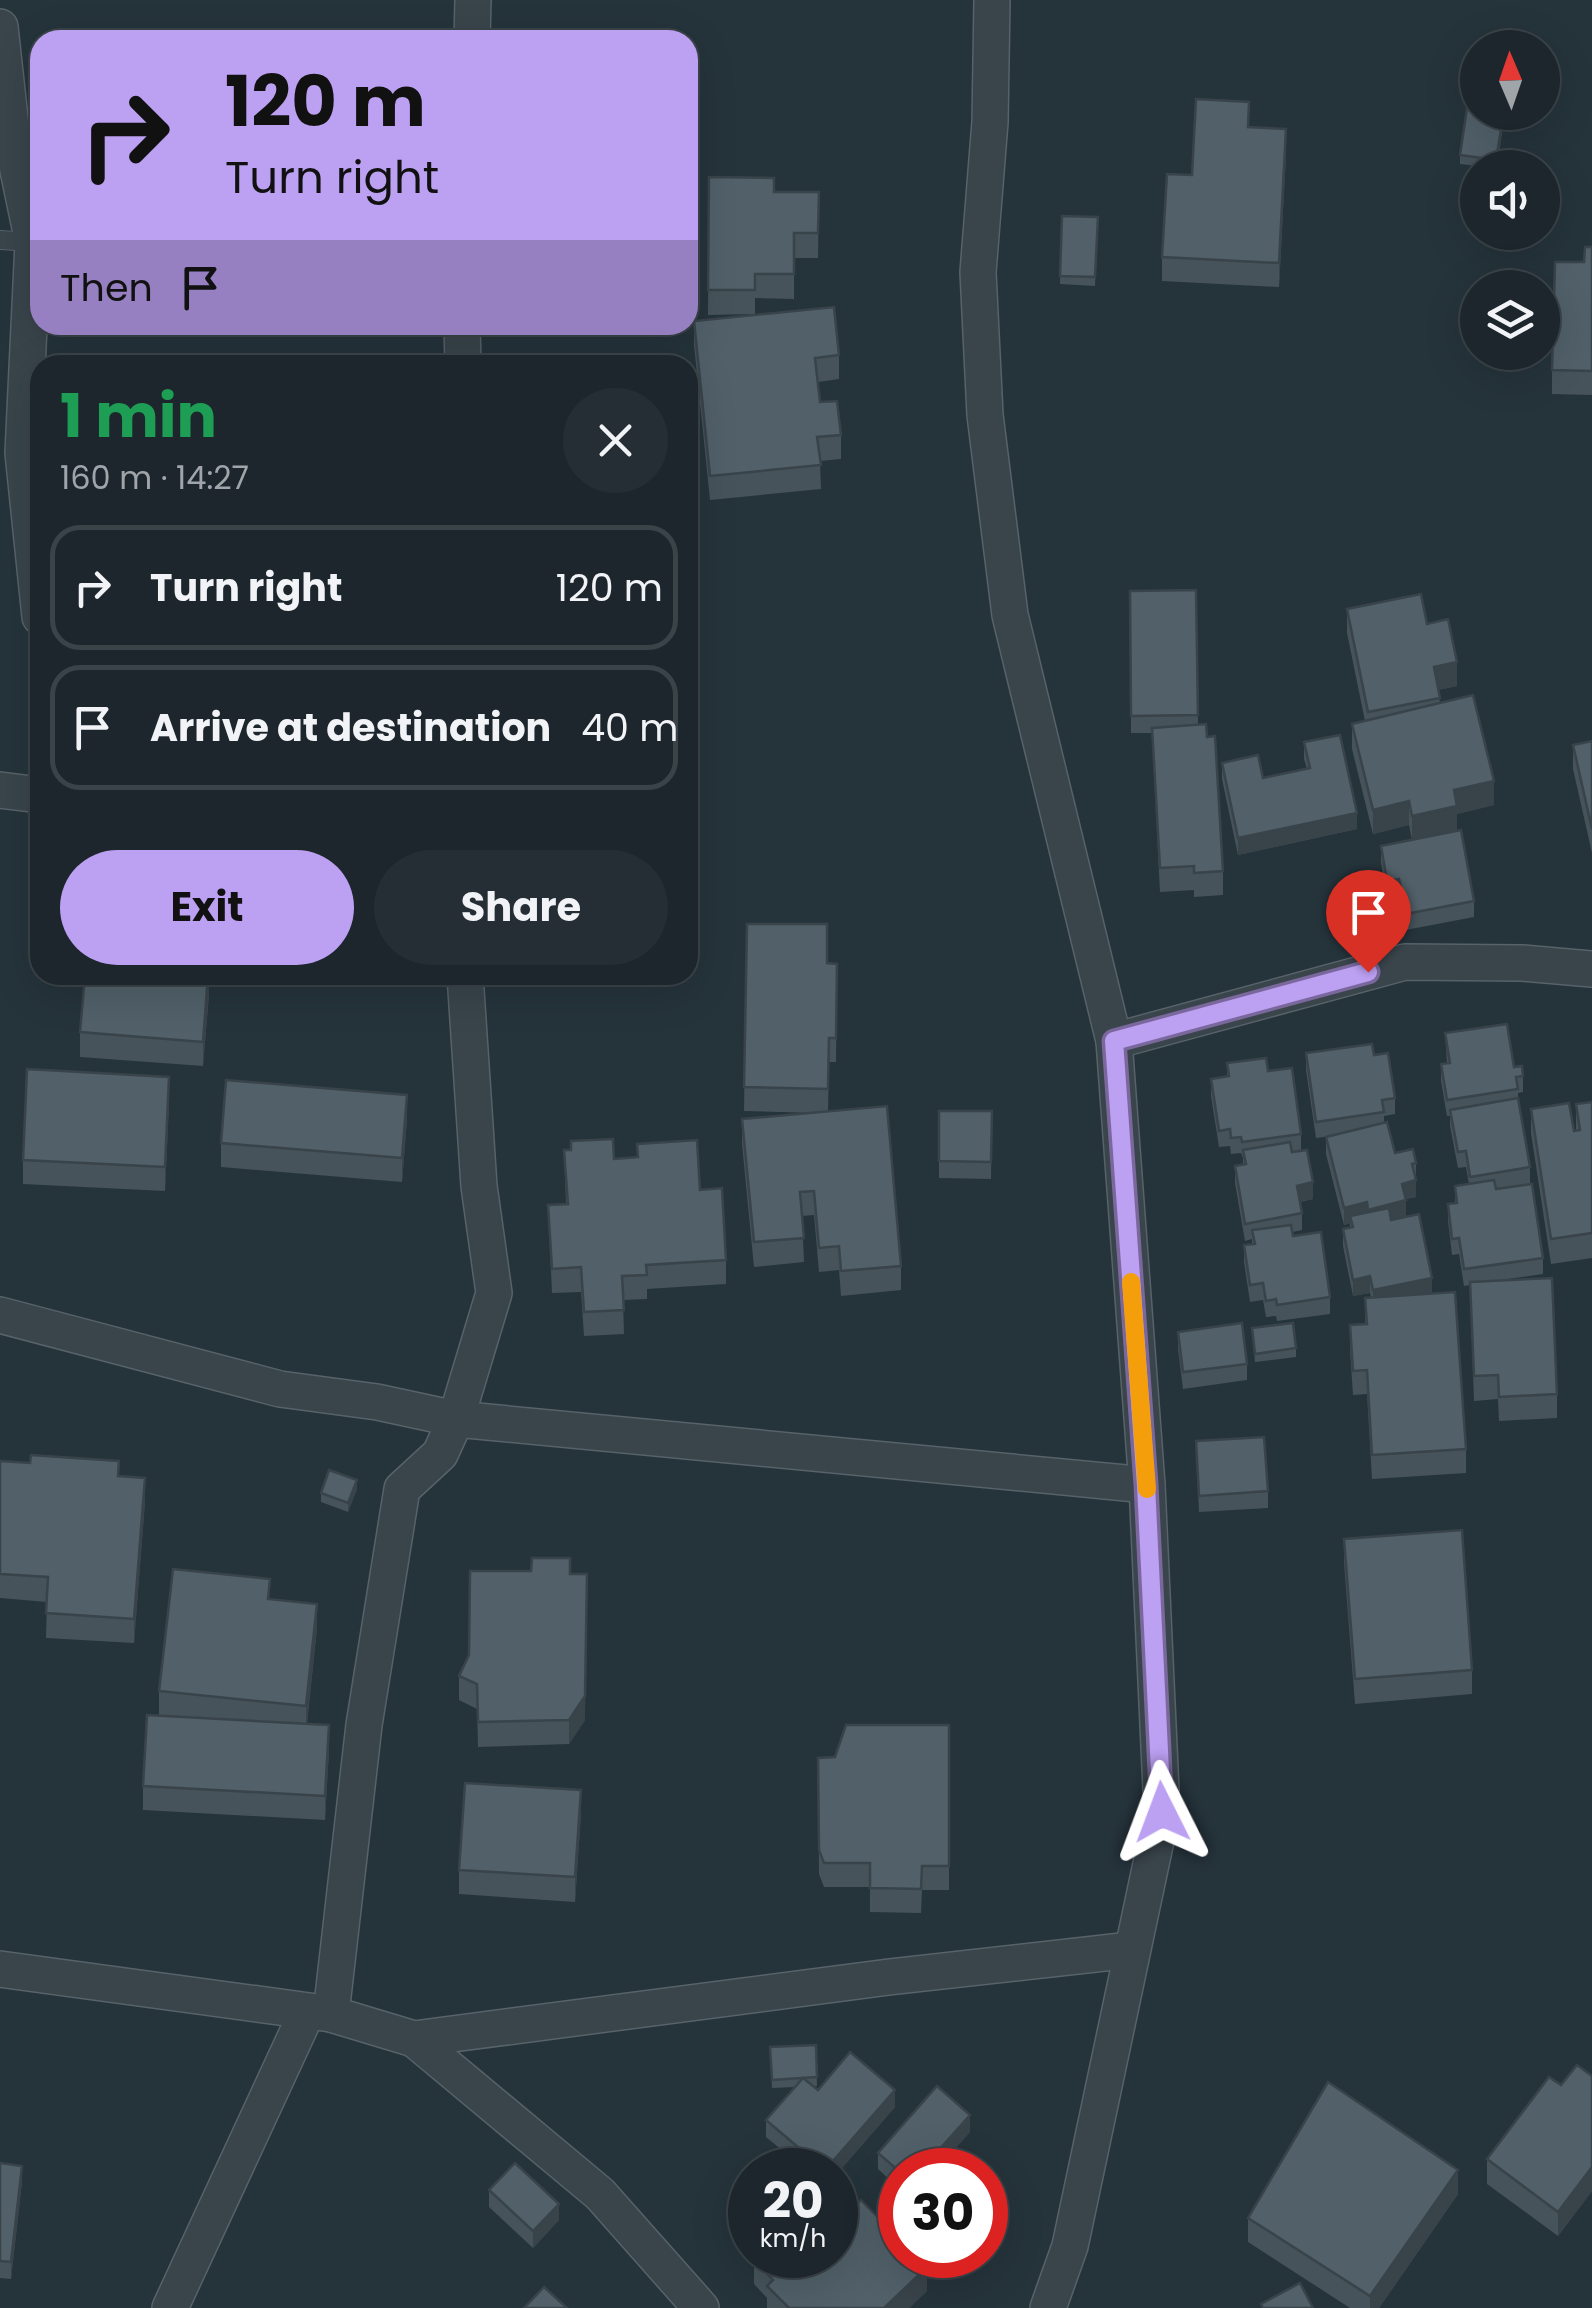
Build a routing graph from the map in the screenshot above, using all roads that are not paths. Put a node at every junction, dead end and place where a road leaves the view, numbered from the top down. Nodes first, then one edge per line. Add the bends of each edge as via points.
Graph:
1 (473, 0) edge
2 (992, 0) edge
3 (0, 27) edge
4 (472, 30) edge
5 (16, 241) edge
6 (30, 521) edge
7 (0, 790) edge
8 (30, 794) edge
9 (1592, 968) edge
10 (466, 985) edge
11 (1114, 1041) junction
12 (0, 1315) edge
13 (456, 1420) junction
14 (1146, 1485) junction
15 (1132, 1950) junction
16 (0, 1969) edge
17 (319, 2013) junction
18 (414, 2039) junction
19 (170, 2308) edge
20 (701, 2308) edge
21 (1048, 2308) edge

1 - 4 street
2 - 11 street via 978,272 987,434 1010,615
3 - 5 street
5 - 6 street
7 - 8 street
9 - 11 street via 1405,962
10 - 13 street via 479,1186 494,1293
11 - 14 street
12 - 13 street via 280,1389
13 - 14 street
13 - 17 street via 440,1454 402,1488
14 - 15 street via 1162,1812
15 - 18 street
15 - 21 street via 1070,2246
16 - 17 street
17 - 18 street
17 - 19 street
18 - 20 street via 600,2194

